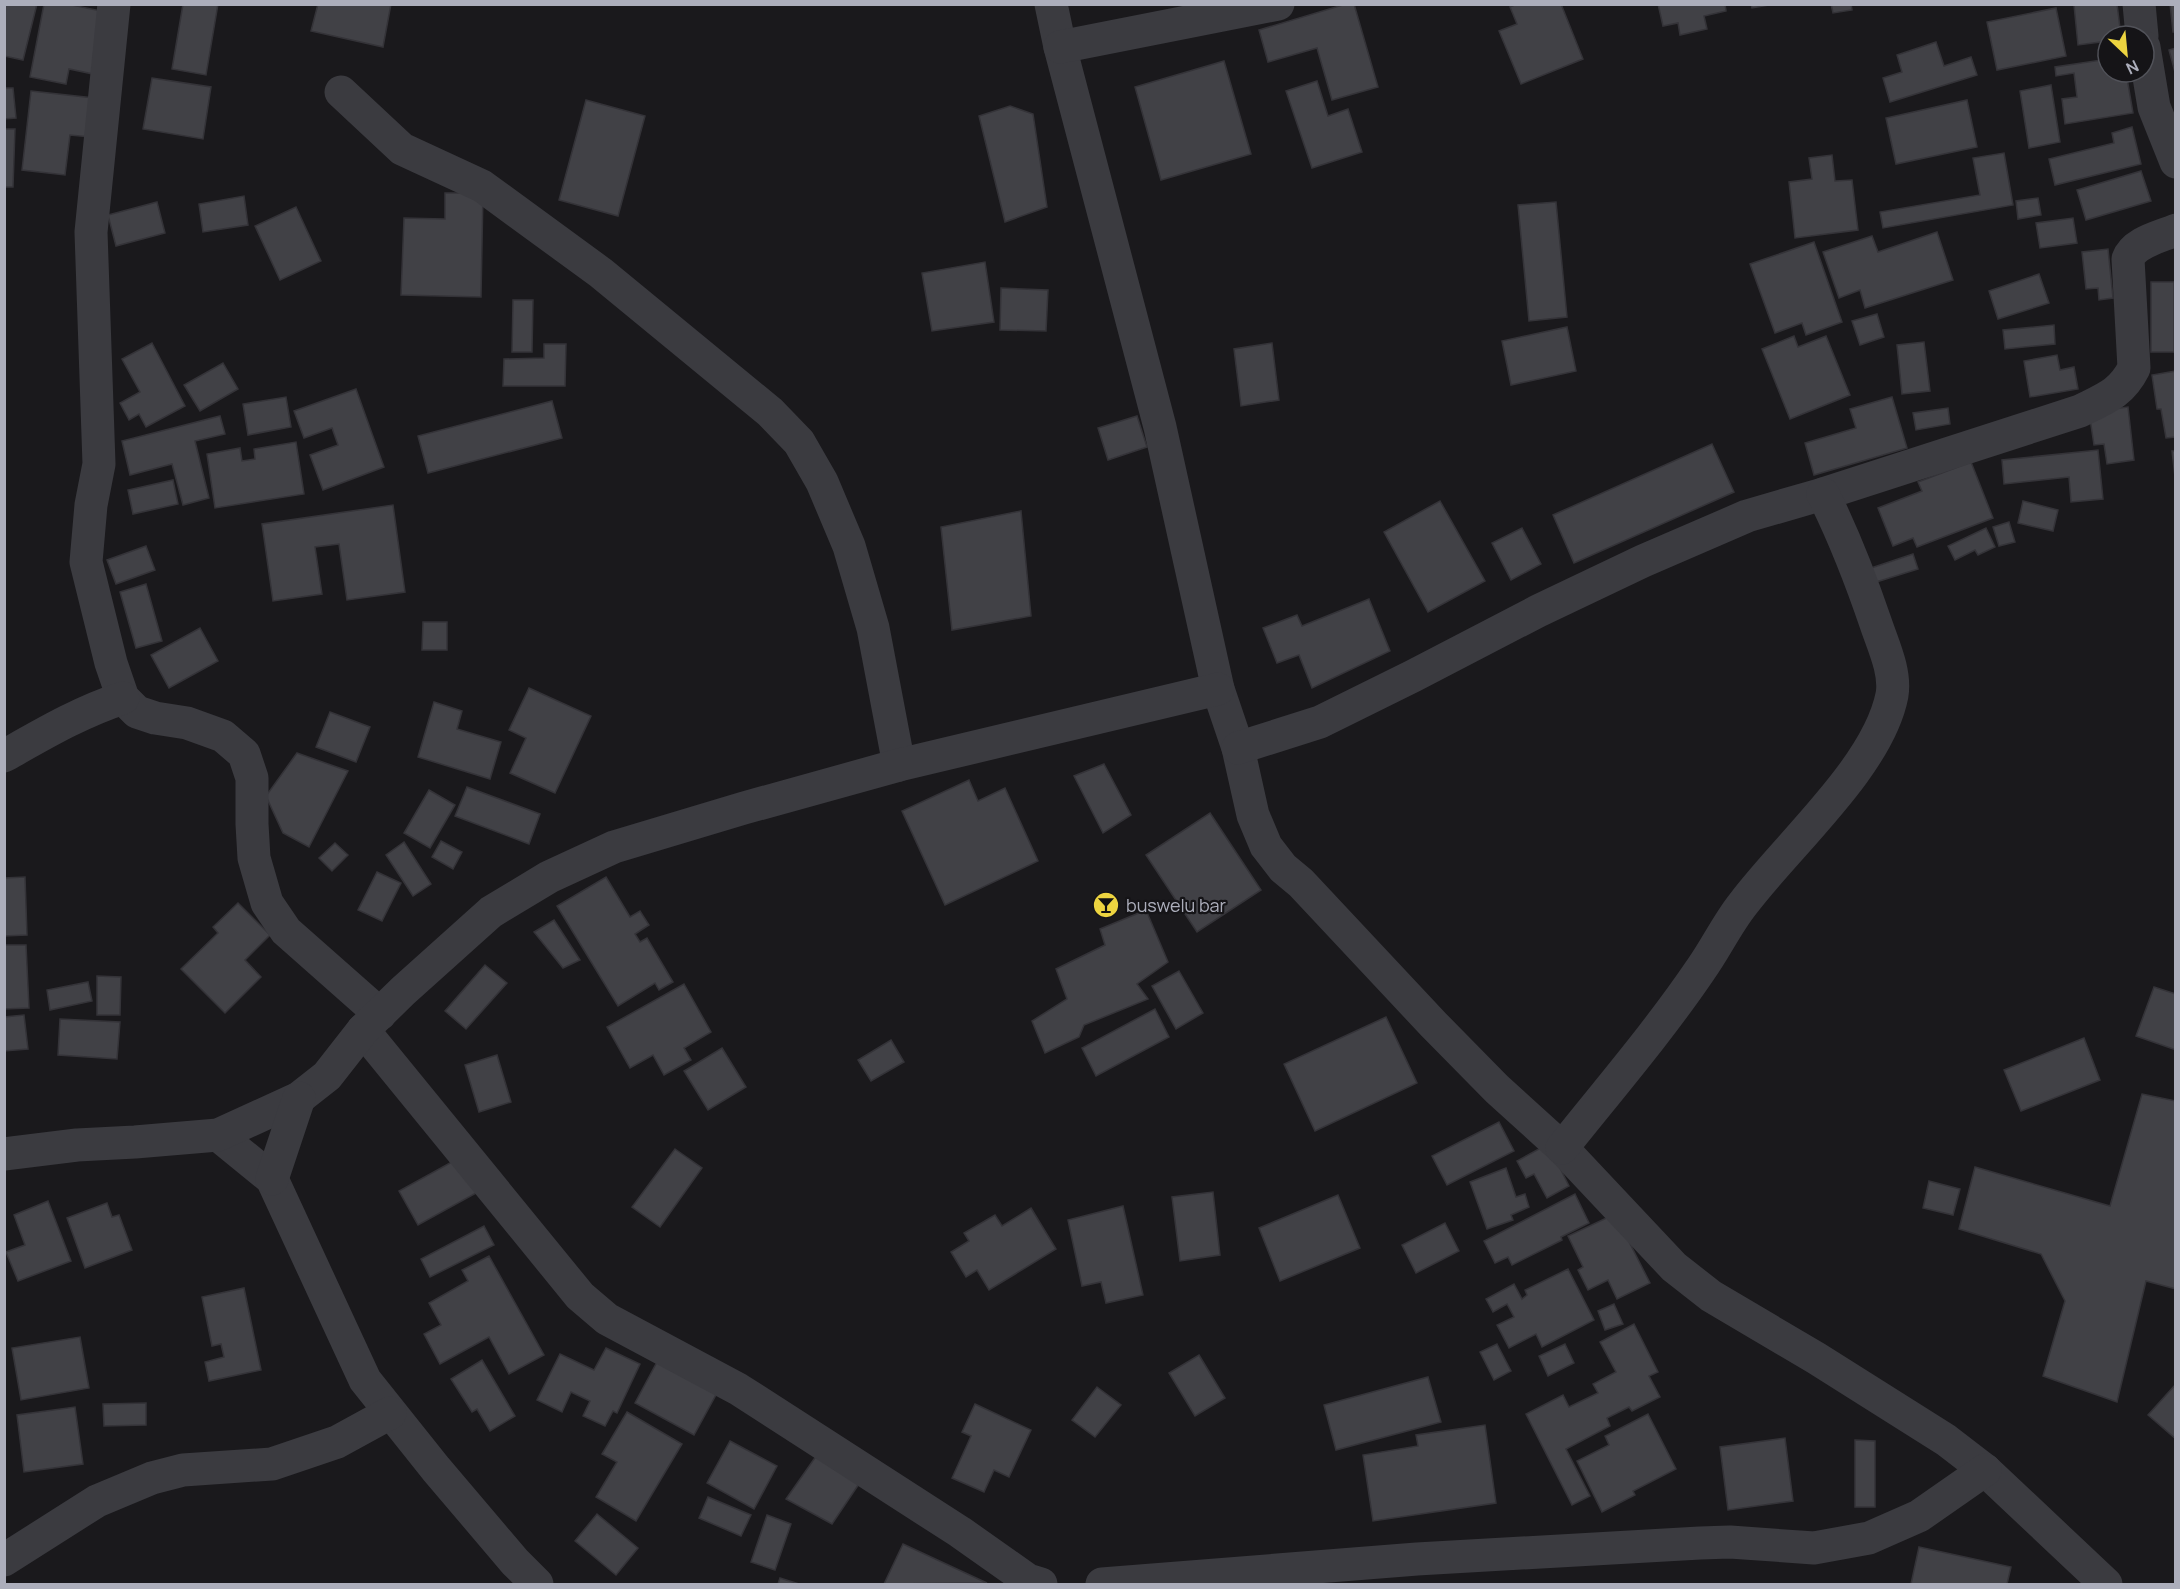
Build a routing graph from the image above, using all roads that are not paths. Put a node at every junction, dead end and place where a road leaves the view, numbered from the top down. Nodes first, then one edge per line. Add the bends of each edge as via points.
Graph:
1 (114, 4) edge
2 (1051, 4) edge
3 (1278, 4) edge
4 (2139, 4) edge
5 (2141, 24) edge
6 (1060, 47) junction
7 (2150, 84) edge
8 (341, 92) dead end
9 (2175, 162) edge
10 (2175, 230) edge
11 (1823, 494) junction
12 (1218, 689) junction
13 (123, 699) junction
14 (1238, 748) junction
15 (4, 756) edge
16 (899, 765) junction
17 (372, 1022) junction
18 (299, 1098) junction
19 (218, 1135) junction
20 (1562, 1148) junction
21 (4, 1154) edge
22 (272, 1179) junction
23 (390, 1413) junction
24 (1985, 1470) junction
25 (4, 1560) edge
26 (1282, 1578) edge
27 (537, 1584) edge
28 (1041, 1584) edge
29 (1102, 1584) edge
30 (2106, 1584) edge

1 - 13 street via 90,232 99,464 86,562
2 - 6 street
3 - 6 street
4 - 5 street
6 - 12 street via 1160,427
7 - 9 street via 2154,107
8 - 16 street via 402,149 482,186 602,273 770,412 798,442 822,482 849,546 873,628
10 - 11 street via 2130,253 2134,368 2115,394 2080,411
11 - 14 street via 1747,516 1684,543 1538,611 1320,722
11 - 20 street via 1859,574 1889,661 1892,692 1885,718 1863,759 1742,904 1664,1020
12 - 14 street
12 - 16 street
13 - 15 street via 65,721
13 - 17 street via 137,712 224,736 244,754 252,778 255,858 267,903 286,931
14 - 20 street via 1253,815 1266,846 1283,868 1497,1089
16 - 17 street via 614,847 549,878 491,912
17 - 18 street via 327,1076
17 - 28 street via 579,1296 607,1319 738,1389 1028,1580
18 - 19 street
18 - 22 street
19 - 21 street
19 - 22 street
20 - 24 street via 1674,1267 1711,1296 1946,1440
22 - 23 street via 364,1380
23 - 25 street via 337,1442 272,1464 183,1470 152,1478 97,1501
23 - 27 street
24 - 26 street via 1919,1516 1869,1538 1814,1548 1730,1542 1417,1559
24 - 30 street
26 - 29 street

